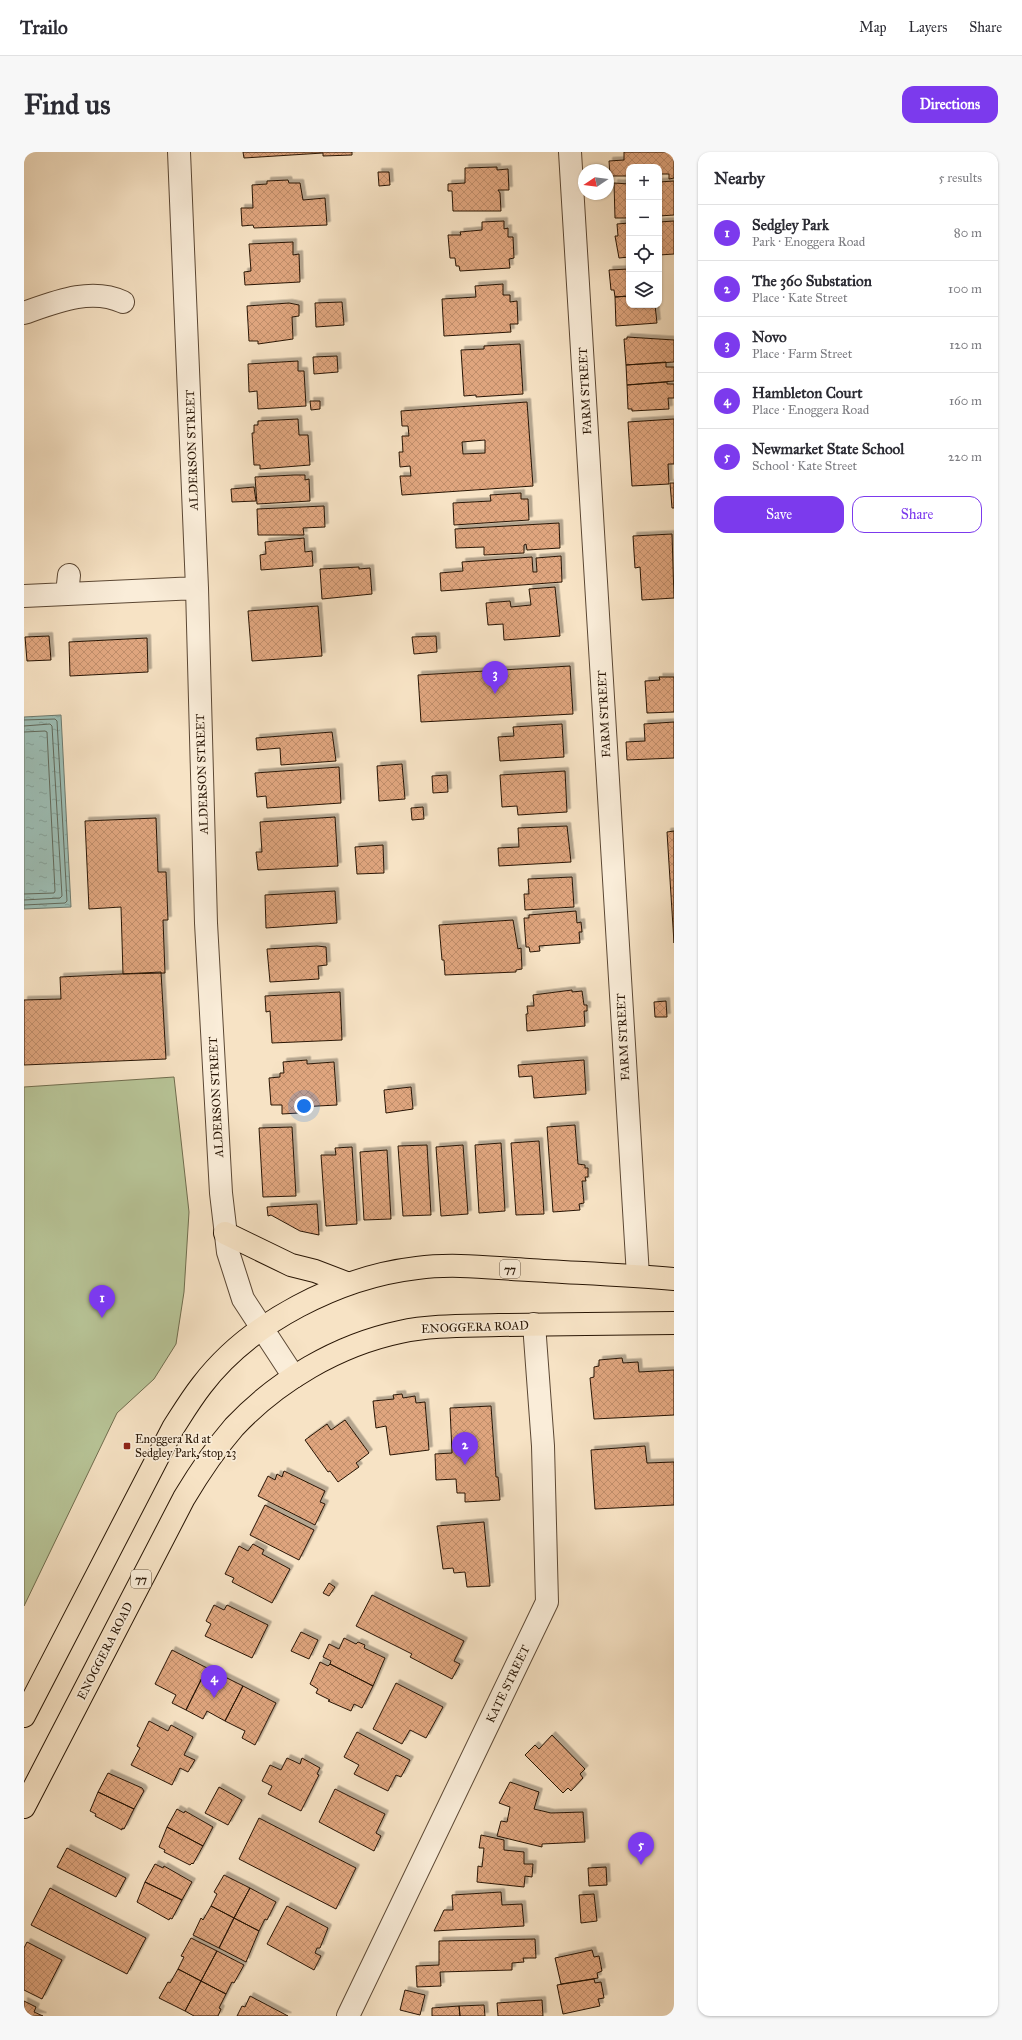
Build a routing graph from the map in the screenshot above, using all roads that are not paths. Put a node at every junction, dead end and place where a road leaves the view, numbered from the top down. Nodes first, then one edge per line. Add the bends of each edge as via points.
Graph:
1 (180, 152) edge
2 (570, 152) edge
3 (123, 302) dead end
4 (24, 313) edge
5 (197, 588) junction
6 (24, 596) edge
7 (225, 1233) junction
8 (638, 1276) junction
9 (674, 1279) edge
10 (349, 1284) junction
11 (674, 1323) edge
12 (534, 1324) junction
13 (261, 1330) junction
14 (294, 1377) junction
15 (24, 1716) edge
16 (24, 1807) edge
17 (348, 2016) edge

1 - 5 street, ALDERSON STREET
2 - 8 street, FARM STREET
3 - 4 street via 112,297 74,296
5 - 6 street via 68,585
5 - 7 street, ALDERSON STREET via 206,923
7 - 10 main road via 290,1265
7 - 13 street, ALDERSON STREET via 237,1286
8 - 9 main road, 77
8 - 10 main road, 77 via 460,1265 393,1272
10 - 13 main road, 77 via 301,1305
11 - 12 main road, ENOGGERA ROAD / 77
12 - 14 main road, ENOGGERA ROAD / 77 via 441,1326 399,1332 356,1345
12 - 17 street, KATE STREET via 543,1446 547,1602
13 - 14 street, ALDERSON STREET
13 - 15 main road, 77 via 232,1354 202,1385 173,1428
14 - 16 main road, ENOGGERA ROAD / 77 via 264,1399 235,1427 202,1469 166,1531

